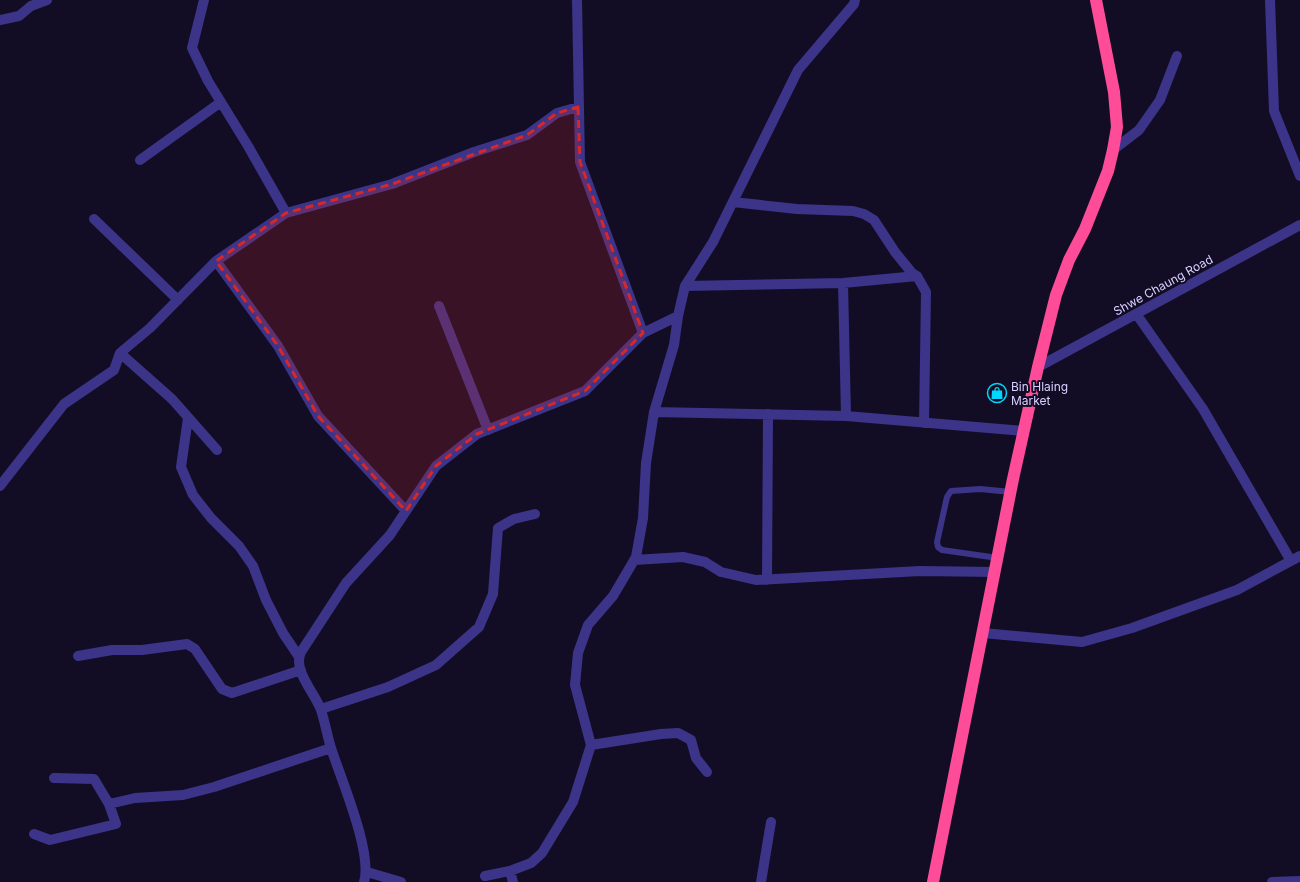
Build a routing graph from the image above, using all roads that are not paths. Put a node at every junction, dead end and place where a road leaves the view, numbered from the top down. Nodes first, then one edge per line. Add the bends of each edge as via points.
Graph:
1 (47, 0) edge
2 (204, 0) edge
3 (577, 0) edge
4 (855, 0) edge
5 (1096, 0) edge
6 (1270, 0) edge
7 (0, 20) edge
8 (1177, 56) dead end
9 (221, 102) junction
10 (578, 107) junction
11 (1113, 150) junction
12 (140, 160) dead end
13 (1300, 176) edge
14 (732, 202) junction
15 (286, 213) junction
16 (94, 219) dead end
17 (1300, 225) edge
18 (216, 261) junction
19 (917, 276) junction
20 (843, 283) junction
21 (686, 286) junction
22 (178, 300) junction
23 (439, 306) dead end
24 (1137, 315) junction
25 (678, 316) junction
26 (643, 333) junction
27 (120, 354) junction
28 (1038, 367) junction
29 (654, 412) junction
30 (768, 414) junction
31 (846, 416) junction
32 (188, 418) junction
33 (924, 423) junction
34 (488, 430) junction
35 (1024, 431) junction
36 (217, 450) dead end
37 (0, 486) edge
38 (1011, 492) junction
39 (406, 511) junction
40 (535, 514) dead end
41 (998, 558) junction
42 (1296, 558) edge
43 (634, 560) junction
44 (995, 572) junction
45 (767, 580) junction
46 (983, 633) junction
47 (78, 656) dead end
48 (298, 657) junction
49 (301, 670) junction
50 (321, 709) junction
51 (591, 745) junction
52 (331, 748) junction
53 (707, 772) dead end
54 (54, 778) dead end
55 (109, 804) junction
56 (770, 822) dead end
57 (34, 834) dead end
58 (367, 872) junction
59 (510, 872) junction
60 (484, 876) dead end
61 (1300, 881) edge
62 (364, 882) edge
63 (401, 882) edge
64 (513, 882) edge
65 (761, 882) edge
66 (933, 882) edge
67 (1272, 882) edge

1 - 7 street via 31,6 19,16
2 - 9 street via 192,48
3 - 10 street
4 - 14 street via 798,70
5 - 11 highway via 1114,92 1117,127
6 - 13 street via 1274,111
8 - 11 street via 1160,100 1139,130
9 - 12 street
9 - 15 street
10 - 15 street via 557,113 527,135 474,152 392,184
10 - 26 street via 580,162
11 - 28 highway via 1108,171 1056,295
14 - 19 street via 864,214 874,220 895,252
14 - 21 street
15 - 18 street
16 - 22 street
17 - 24 street, Shwe Chaung Road
18 - 22 street
18 - 39 street via 278,346 318,416
19 - 20 street
19 - 33 street via 926,292
20 - 21 street
20 - 31 street
21 - 25 street
22 - 27 street
23 - 34 street
24 - 28 street, Shwe Chaung Road
24 - 42 street via 1203,409
25 - 26 street
25 - 29 street via 674,345
26 - 34 street via 585,391
27 - 32 street via 172,399
27 - 37 street via 114,370 64,404
28 - 35 highway
29 - 30 street
29 - 43 street via 646,463 642,518
30 - 31 street
30 - 45 street
31 - 33 street
32 - 36 street
32 - 48 street via 181,467 193,495 211,518 239,546 253,566 266,600
33 - 35 street
34 - 39 street via 477,434 436,466
35 - 38 highway
38 - 41 highway
38 - 41 lane via 969,489 951,491 947,497 937,542 942,550
39 - 48 street via 390,535 346,583
40 - 50 street via 498,528 493,594 479,628 436,665 388,687
41 - 44 highway
42 - 46 street via 1236,590 1132,628 1082,642
43 - 45 street via 682,557 705,562 720,572 740,578
43 - 51 street via 614,596 588,625 578,653 575,685
44 - 45 street via 920,571
44 - 46 highway
46 - 66 highway
47 - 49 street via 112,650 142,650 187,644 195,649 222,689 232,693
48 - 49 street
49 - 50 street
50 - 52 street
51 - 53 street via 678,733 691,740 696,758
51 - 59 street via 573,802 542,853 531,864
52 - 55 street via 191,793 134,798
52 - 58 street via 360,836
54 - 55 street via 94,780
55 - 57 street via 116,824 50,840
56 - 65 street
58 - 62 street
58 - 63 street
59 - 60 street
59 - 64 street
61 - 67 street

